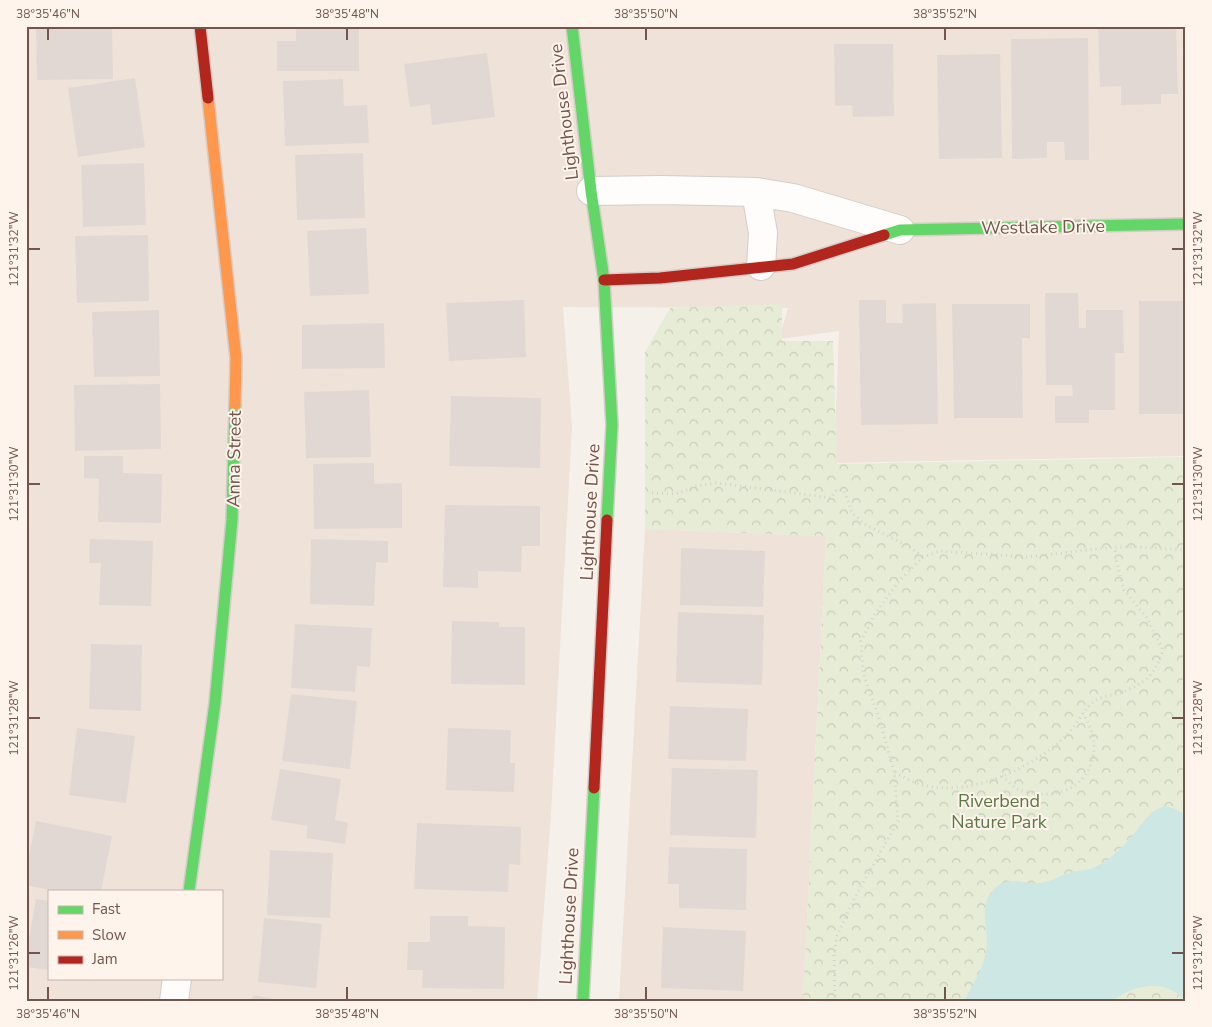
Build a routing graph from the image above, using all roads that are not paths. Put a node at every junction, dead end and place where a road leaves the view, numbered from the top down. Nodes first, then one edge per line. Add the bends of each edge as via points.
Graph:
1 (200, 26) edge
2 (572, 26) edge
3 (591, 191) junction
4 (756, 192) junction
5 (1186, 224) edge
6 (900, 230) junction
7 (761, 266) junction
8 (604, 280) junction
9 (189, 890) edge
10 (177, 980) edge
11 (174, 1001) edge
12 (583, 1001) edge

1 - 9 street, Anna Street via 236,358 232,520 215,703
2 - 3 street, Lighthouse Drive
3 - 4 street, Westlake Drive
3 - 8 street, Lighthouse Drive
4 - 6 street, Westlake Drive via 792,198
4 - 7 street via 763,233
5 - 6 street, Westlake Drive
6 - 7 street, Westlake Drive via 792,264
7 - 8 street, Westlake Drive via 660,278
8 - 12 street, Lighthouse Drive via 612,426
10 - 11 street

